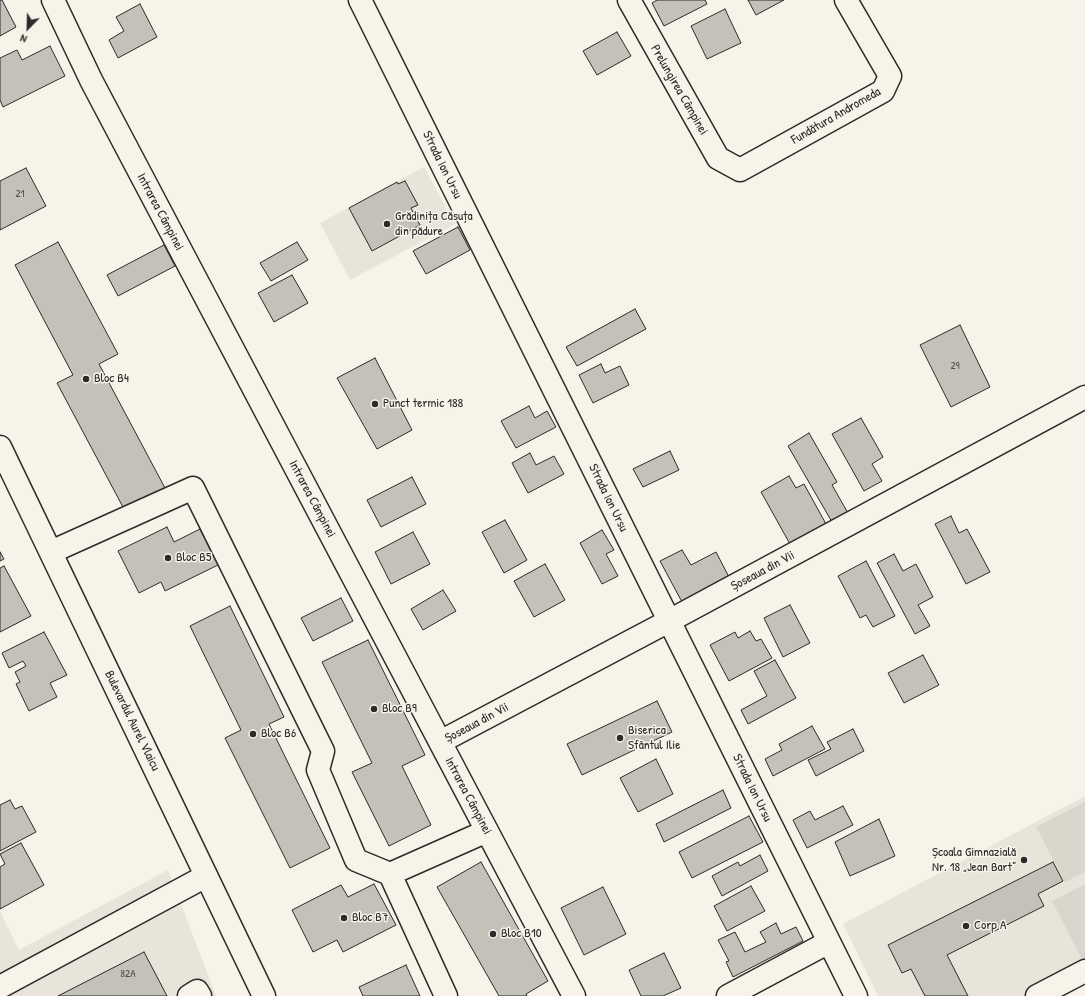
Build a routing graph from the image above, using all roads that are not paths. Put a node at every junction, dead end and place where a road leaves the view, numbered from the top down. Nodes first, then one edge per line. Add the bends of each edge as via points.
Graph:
1 (53, 0) edge
2 (360, 0) edge
3 (628, 0) edge
4 (846, 0) edge
5 (740, 170) joint
6 (1085, 397) edge
7 (0, 447) edge
8 (51, 552) junction
9 (669, 621) junction
10 (440, 742) junction
11 (487, 831) junction
12 (390, 874) junction
13 (206, 876) junction
14 (829, 942) junction
15 (1085, 971) edge
16 (0, 987) edge
17 (188, 996) edge
18 (200, 996) edge
19 (264, 996) edge
20 (446, 996) edge
21 (574, 996) edge
22 (728, 996) edge
23 (856, 996) edge
24 (1036, 996) edge

1 - 10 street, Intrarea Câmpinei via 91,80
2 - 9 street, Strada Ion Ursu
3 - 5 street, Prelungirea Câmpinei via 718,158
4 - 5 street, Fundătura Andromeda via 890,76 883,91
6 - 9 street, Șoseaua din Vii
7 - 8 street, Bulevardul Aurel Vlaicu
8 - 12 street via 193,488 323,752 318,770 356,860
8 - 13 street, Bulevardul Aurel Vlaicu
9 - 10 street, Șoseaua din Vii
9 - 14 street, Strada Ion Ursu
10 - 11 street, Intrarea Câmpinei
11 - 12 street
11 - 21 street, Intrarea Câmpinei
12 - 20 street
13 - 16 street
13 - 19 street, Bulevardul Aurel Vlaicu
14 - 22 street
14 - 23 street, Strada Ion Ursu
15 - 24 street
17 - 18 street via 197,991

